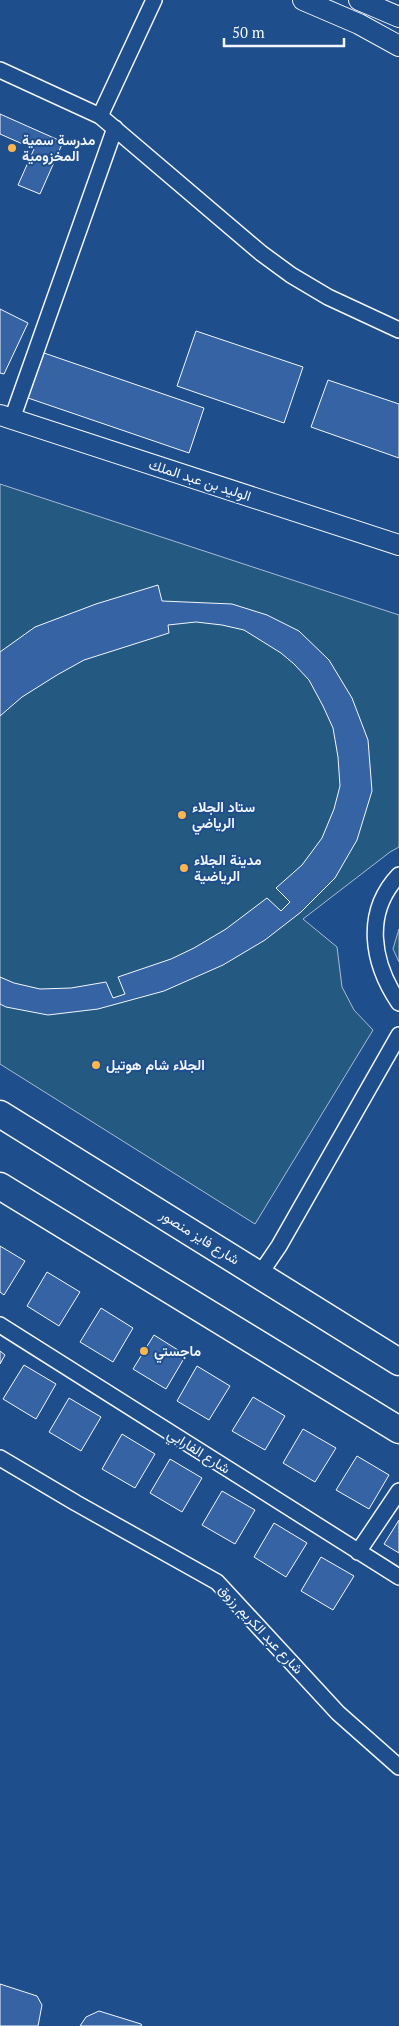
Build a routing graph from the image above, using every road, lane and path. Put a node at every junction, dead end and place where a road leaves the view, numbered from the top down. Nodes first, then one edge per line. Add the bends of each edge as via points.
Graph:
1 (154, 0) edge
2 (303, 0) edge
3 (359, 0) edge
4 (399, 17) edge
5 (399, 46) edge
6 (0, 70) edge
7 (100, 116) junction
8 (115, 128) junction
9 (399, 330) edge
10 (6, 417) edge
11 (399, 545) edge
12 (399, 875) edge
13 (399, 1002) edge
14 (399, 1035) edge
15 (0, 1114) edge
16 (0, 1186) edge
17 (260, 1274) junction
18 (0, 1325) edge
19 (399, 1362) edge
20 (399, 1430) edge
21 (0, 1458) edge
22 (399, 1491) edge
23 (358, 1552) junction
24 (399, 1577) edge
25 (399, 1768) edge

1 - 7 street
2 - 5 main road via 359,24
3 - 4 main road
6 - 7 street
7 - 8 street
8 - 9 street via 291,275 328,297
8 - 10 street
10 - 11 main road, الوليد بن عبد الملك
12 - 13 street via 384,896 374,930 379,965
14 - 17 street
15 - 17 highway, شارع فايز منصور
16 - 20 highway
17 - 19 highway, شارع فايز منصور
18 - 23 street, شارع الفارابي
21 - 25 street, شارع عبد الكريم رزوق via 218,1582 338,1712
22 - 23 street
23 - 24 street, شارع الفارابي

